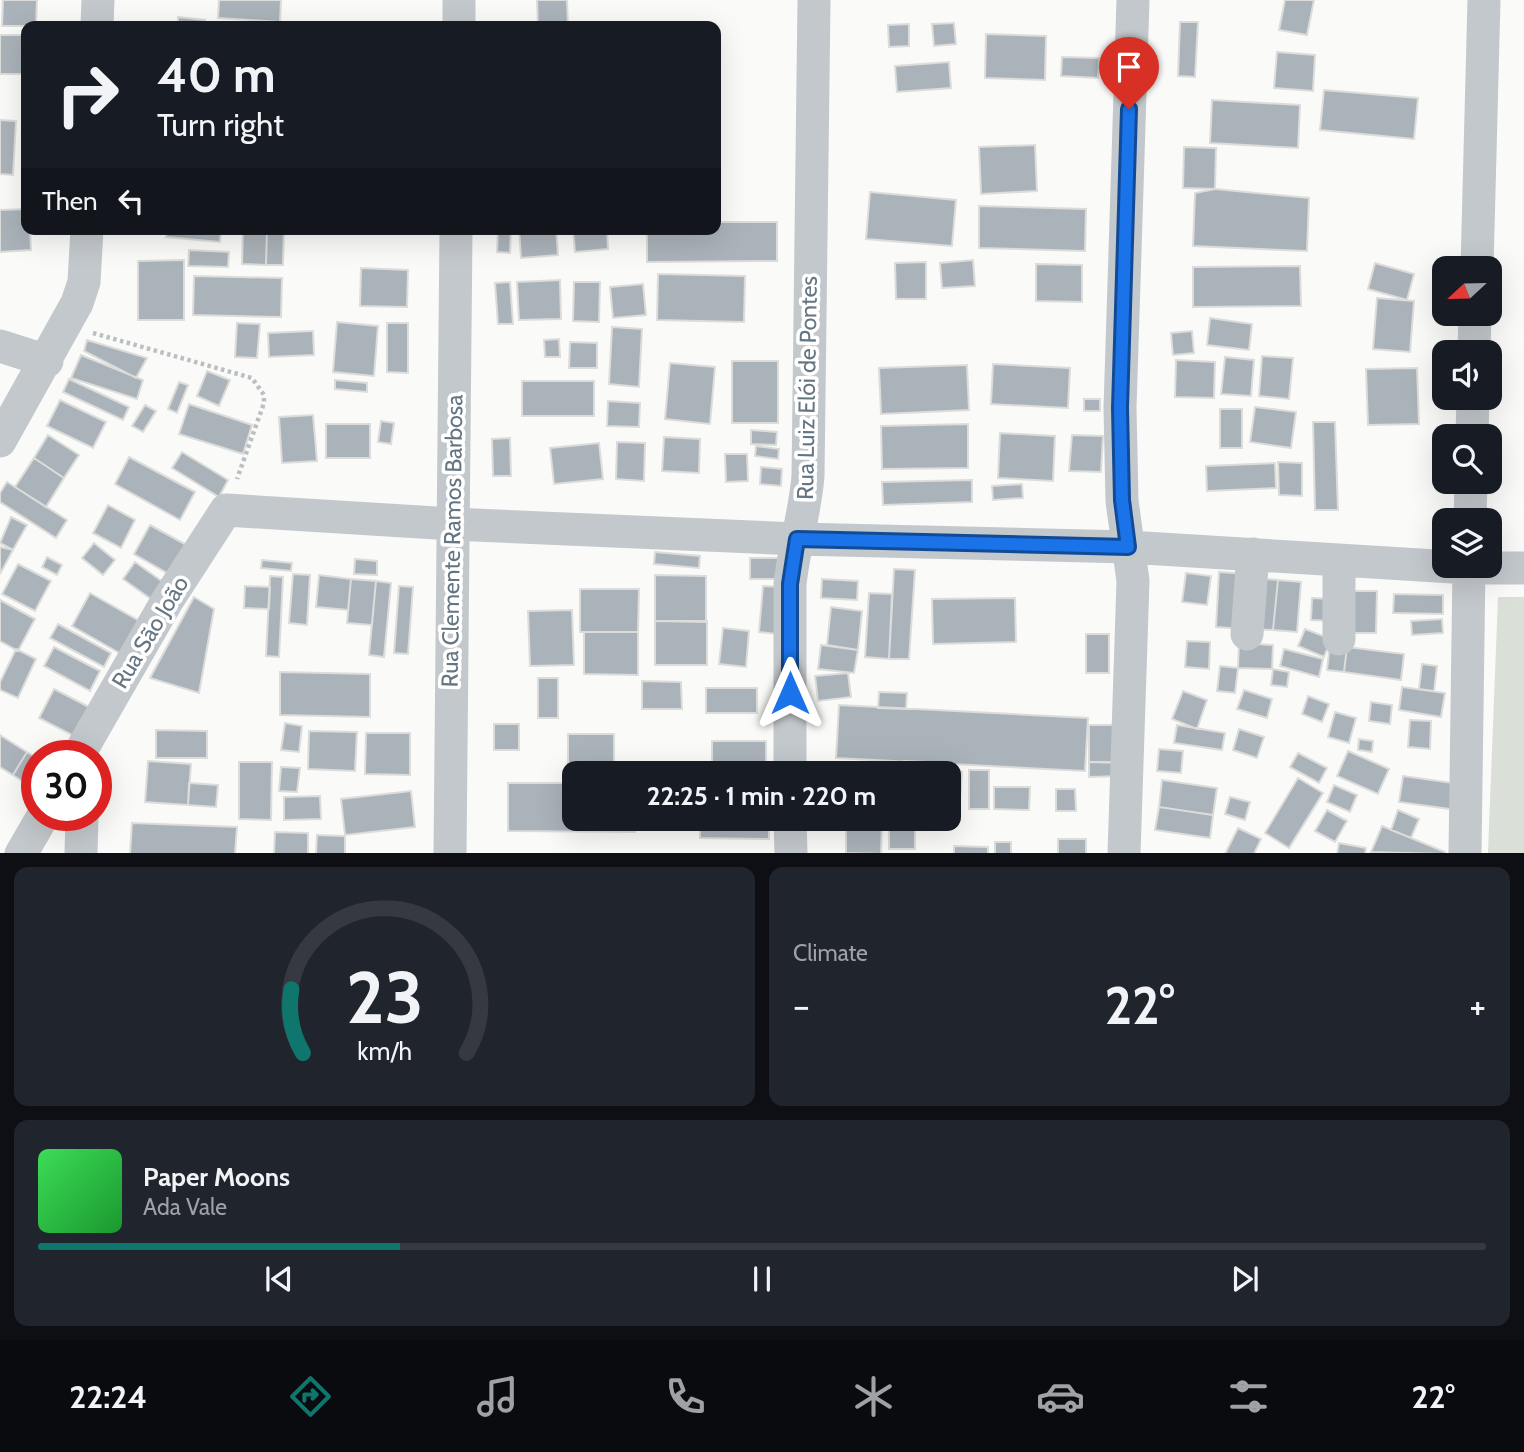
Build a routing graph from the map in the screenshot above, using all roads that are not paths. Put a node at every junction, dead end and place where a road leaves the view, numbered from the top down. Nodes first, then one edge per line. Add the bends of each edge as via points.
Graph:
1 (98, 0) edge
2 (459, 0) edge
3 (814, 0) edge
4 (1133, 0) edge
5 (1484, 0) edge
6 (97, 21) edge
7 (459, 21) edge
8 (87, 235) edge
9 (456, 235) edge
10 (1477, 256) edge
11 (0, 346) edge
12 (47, 361) junction
13 (0, 441) edge
14 (452, 524) junction
15 (797, 539) junction
16 (1128, 547) junction
17 (1253, 554) junction
18 (1339, 560) junction
19 (1432, 565) edge
20 (1502, 568) edge
21 (1524, 568) edge
22 (1469, 578) edge
23 (1247, 634) dead end
24 (1339, 639) dead end
25 (88, 740) edge
26 (790, 761) edge
27 (34, 831) edge
28 (82, 831) edge
29 (790, 831) edge
30 (20, 853) edge
31 (81, 853) edge
32 (450, 853) edge
33 (790, 853) edge
34 (1124, 853) edge
35 (1465, 853) edge

1 - 6 street
2 - 7 street
3 - 15 street, Rua Luiz Elói de Pontes via 807,476
4 - 16 street via 1120,408
5 - 10 street
8 - 12 street via 84,282
9 - 14 street, Rua Clemente Ramos Barbosa
11 - 12 street
12 - 13 street
14 - 15 street
14 - 25 street, Rua São João via 226,510 167,601
14 - 32 street, Rua Clemente Ramos Barbosa
15 - 16 street
15 - 26 street, Rua Luiz Elói de Pontes via 790,584
16 - 17 street
16 - 34 street via 1133,606
17 - 18 street
17 - 23 street
18 - 19 street
18 - 24 street
20 - 21 street
22 - 35 street
27 - 30 street
28 - 31 street
29 - 33 street

